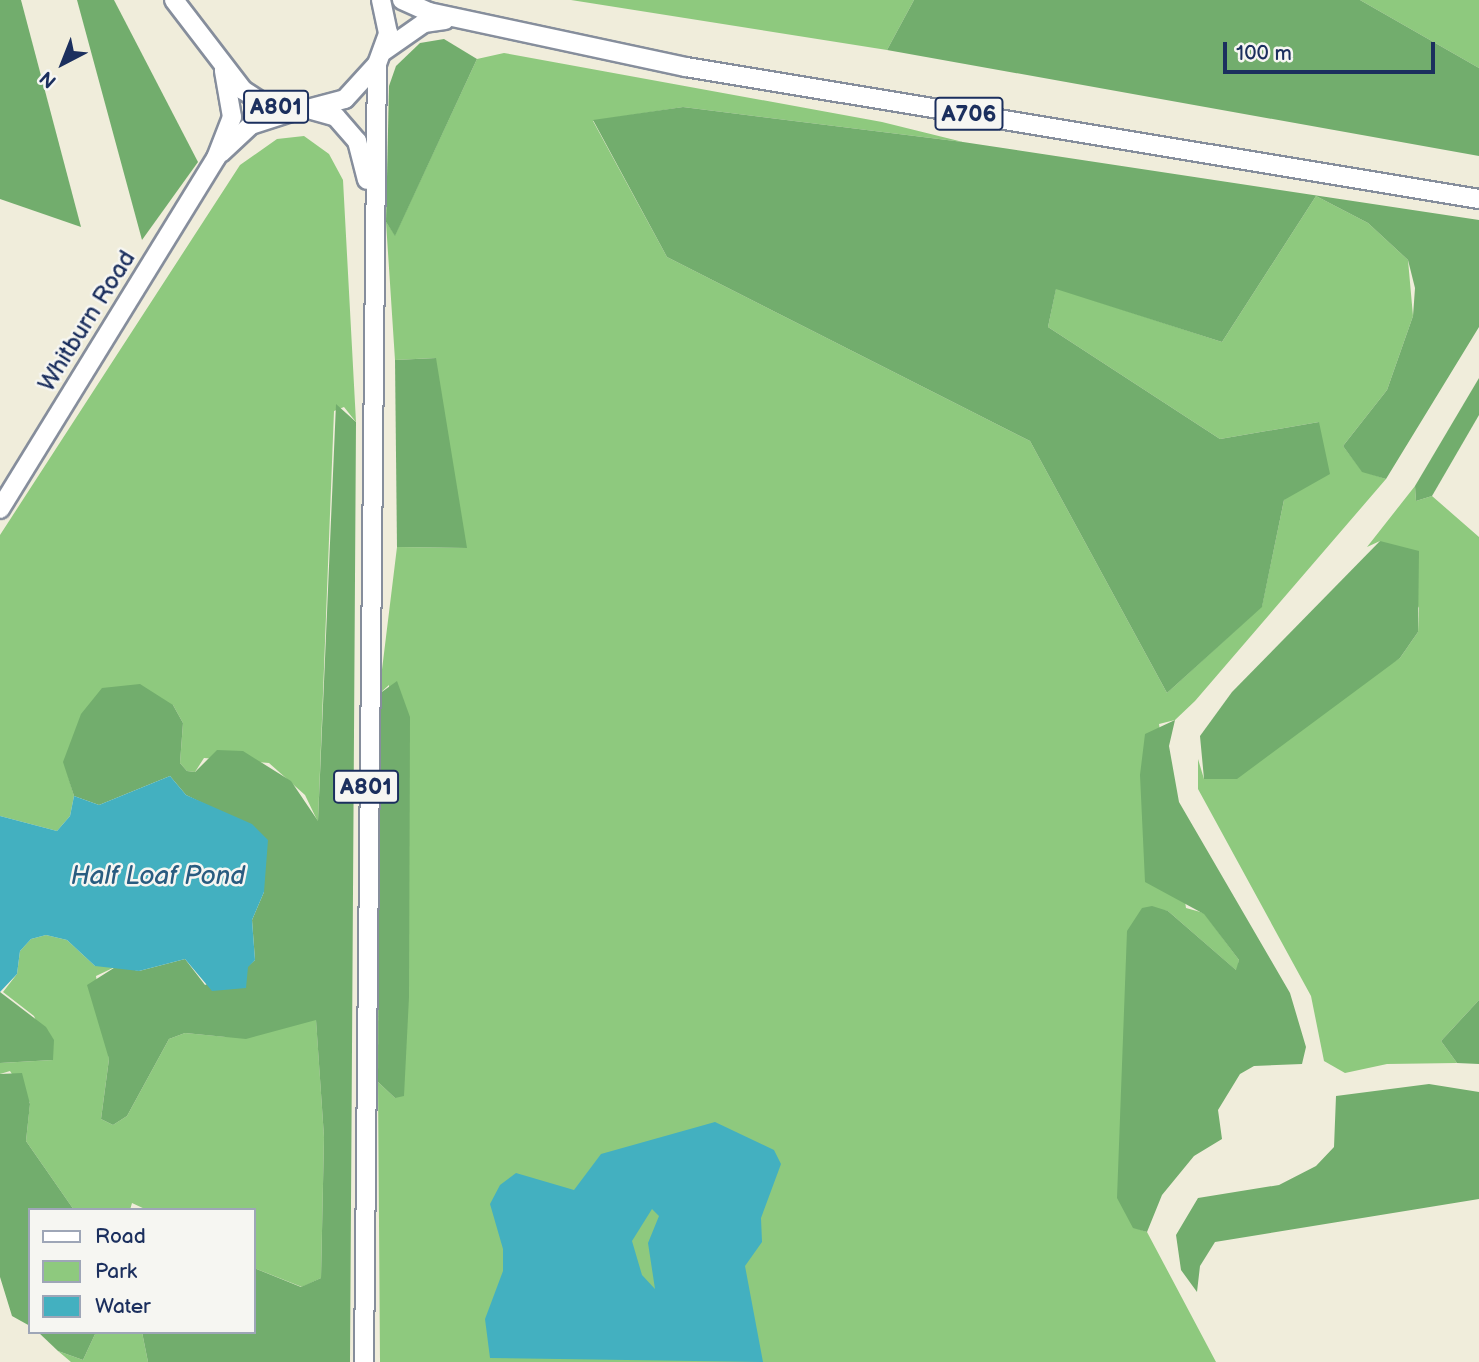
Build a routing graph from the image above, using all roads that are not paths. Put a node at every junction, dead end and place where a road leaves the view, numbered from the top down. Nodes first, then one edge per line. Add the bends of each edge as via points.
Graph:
1 (163, 0) edge
2 (174, 0) edge
3 (381, 0) edge
4 (402, 0) edge
5 (462, 18) junction
6 (194, 34) junction
7 (381, 57) junction
8 (224, 71) junction
9 (307, 110) junction
10 (216, 158) junction
11 (1479, 199) edge
12 (372, 212) junction
13 (0, 509) edge
14 (364, 1362) edge

1 - 6 main road
2 - 6 main road, A801
3 - 7 main road, A801
4 - 5 main road, A706
5 - 7 main road, A706 via 424,23
5 - 11 main road, A706 via 686,67
6 - 8 main road, A801
7 - 9 main road, A801 via 345,99
7 - 12 main road, A801
8 - 9 main road, A801 via 268,106
8 - 10 main road, Whitburn Road via 232,117
9 - 10 main road, Whitburn Road via 251,125
9 - 12 main road, A801 via 336,117 358,141
10 - 13 main road, Whitburn Road
12 - 14 main road, A801

